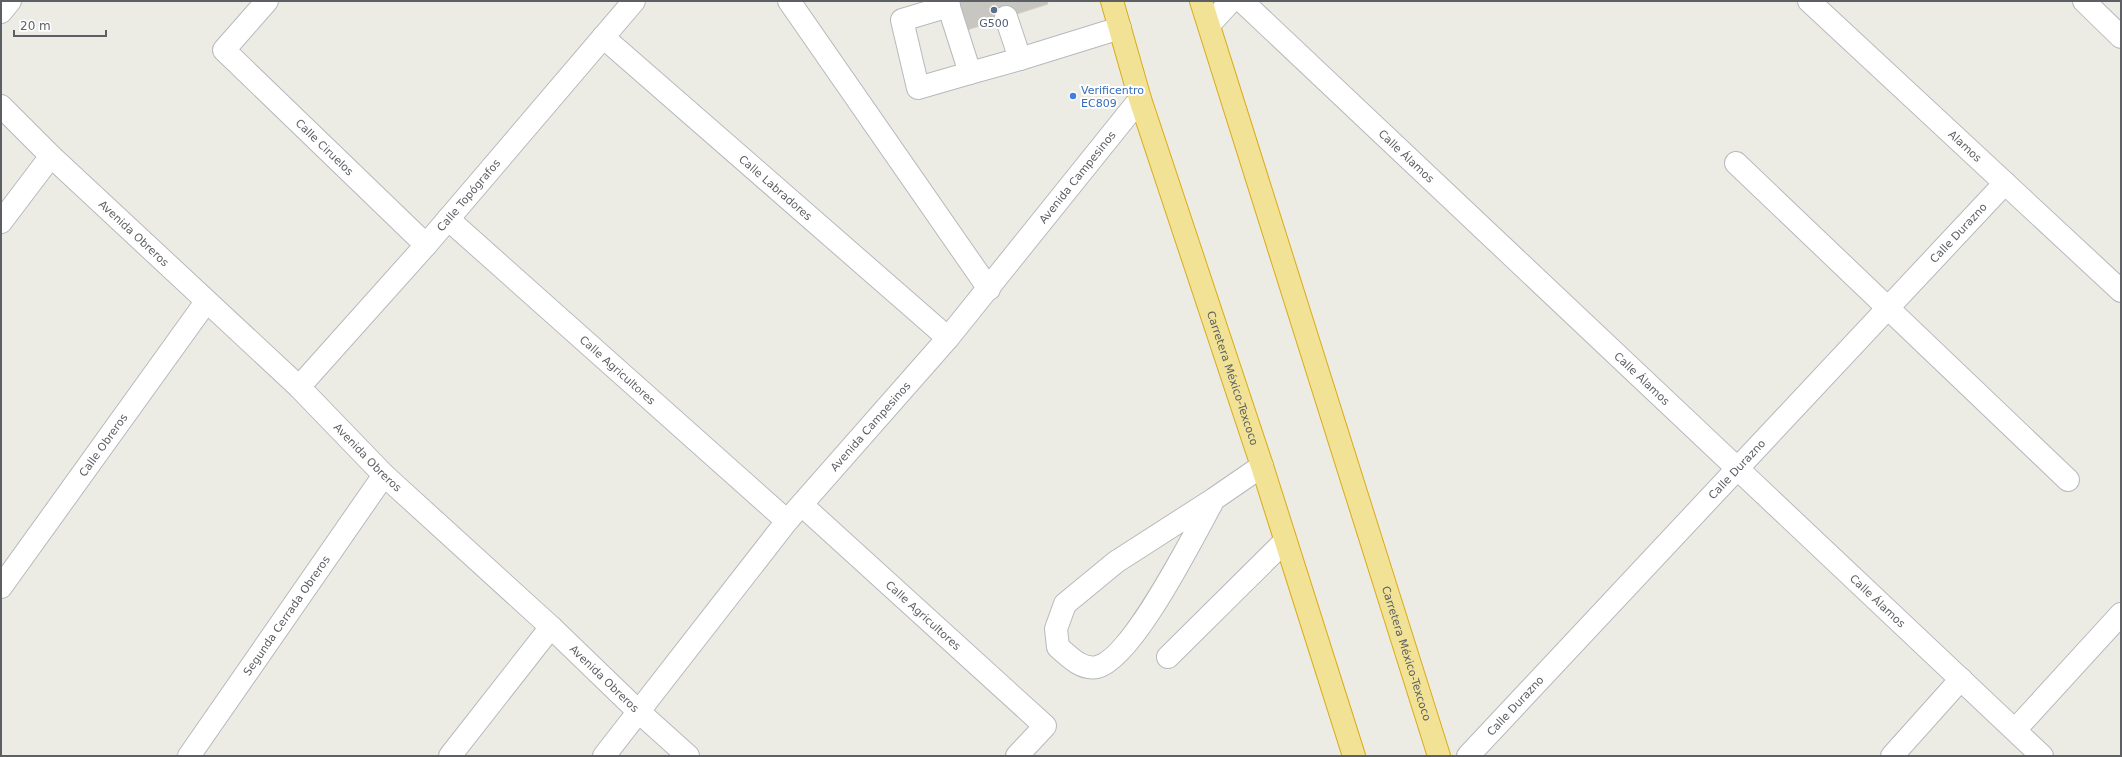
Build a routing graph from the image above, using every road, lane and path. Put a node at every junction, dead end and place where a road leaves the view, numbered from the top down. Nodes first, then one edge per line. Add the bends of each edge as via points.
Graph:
1 (10, 1) edge
2 (267, 1) edge
3 (634, 1) edge
4 (789, 1) edge
5 (1112, 1) edge
6 (1201, 1) edge
7 (1231, 1) edge
8 (1242, 1) edge
9 (1809, 1) edge
10 (2084, 1) edge
11 (948, 4) edge
12 (1, 12) edge
13 (1006, 17) tunnel mouth
14 (1209, 25) junction
15 (1120, 28) junction
16 (604, 37) junction
17 (2121, 37) edge
18 (1020, 59) junction
19 (970, 73) junction
20 (1140, 99) junction
21 (1, 106) edge
22 (51, 156) junction
23 (1736, 163) dead end
24 (2005, 183) junction
25 (448, 219) junction
26 (1, 222) edge
27 (426, 245) junction
28 (989, 289) junction
29 (2121, 291) edge
30 (206, 302) junction
31 (1888, 308) junction
32 (948, 338) junction
33 (298, 387) junction
34 (1262, 466) junction
35 (1738, 468) junction
36 (384, 475) junction
37 (2068, 480) dead end
38 (1214, 499) junction
39 (802, 505) junction
40 (787, 521) junction
41 (1285, 542) junction
42 (1, 587) edge
43 (2121, 614) edge
44 (551, 627) junction
45 (1168, 657) dead end
46 (1961, 679) junction
47 (638, 711) junction
48 (2015, 730) junction
49 (454, 752) edge
50 (189, 756) edge
51 (604, 756) edge
52 (688, 756) edge
53 (1017, 756) edge
54 (1354, 756) edge
55 (1439, 756) edge
56 (1468, 756) edge
57 (1892, 756) edge
58 (2042, 756) edge

1 - 12 street
2 - 27 street, Calle Ciruelos via 224,50
3 - 16 street, Calle Topógrafos
4 - 28 street
5 - 15 highway, Carretera México-Texcoco
6 - 14 highway, Carretera México-Texcoco
7 - 14 street
8 - 35 street, Calle Álamos
9 - 24 street, Alamos
10 - 17 street
11 - 19 street
11 - 19 street via 902,20 918,88
13 - 18 street
14 - 55 highway, Carretera México-Texcoco
15 - 18 street
15 - 20 highway, Carretera México-Texcoco
16 - 25 street, Calle Topógrafos
16 - 32 street, Calle Labradores
18 - 19 street
20 - 28 street, Avenida Campesinos
20 - 34 highway, Carretera México-Texcoco
21 - 22 street, Avenida Obreros
22 - 26 street
22 - 30 street, Avenida Obreros
23 - 31 street
24 - 29 street, Alamos
24 - 31 street, Calle Durazno
25 - 27 street, Calle Topógrafos
25 - 40 street, Calle Agricultores
27 - 33 street, Calle Topógrafos
28 - 32 street, Avenida Campesinos
30 - 33 street, Avenida Obreros
30 - 42 street, Calle Obreros
31 - 35 street, Calle Durazno
31 - 37 street
32 - 39 street, Avenida Campesinos
33 - 36 street, Avenida Obreros
34 - 38 street
34 - 41 highway, Carretera México-Texcoco
35 - 46 street, Calle Álamos
35 - 56 street, Calle Durazno
36 - 44 street, Avenida Obreros
36 - 50 street, Segunda Cerrada Obreros
38 - 38 street via 1116,562 1065,604 1056,629 1058,648 1080,666 1097,667 1116,657 1142,627
39 - 40 street, Avenida Campesinos
39 - 53 street, Calle Agricultores via 1045,726
40 - 47 street, Avenida Campesinos
41 - 45 street
41 - 54 highway, Carretera México-Texcoco
43 - 48 street
44 - 47 street, Avenida Obreros
44 - 49 street
46 - 48 street, Calle Álamos
46 - 57 street
47 - 51 street, Avenida Campesinos
47 - 52 street, Avenida Obreros
48 - 58 street, Calle Álamos

